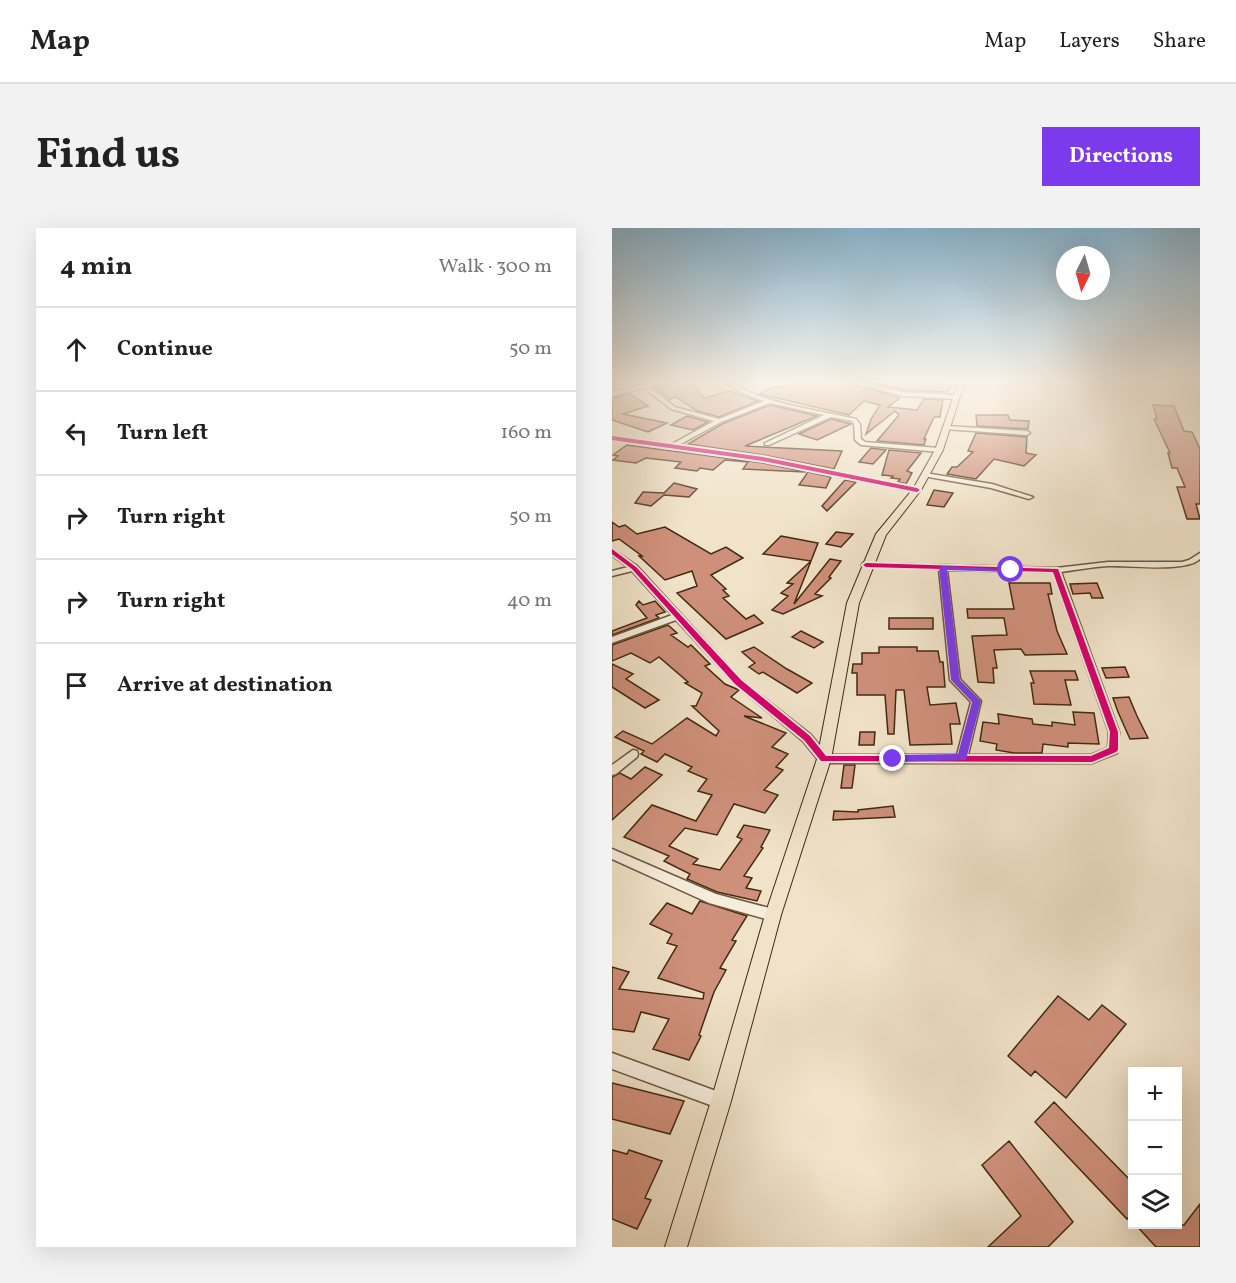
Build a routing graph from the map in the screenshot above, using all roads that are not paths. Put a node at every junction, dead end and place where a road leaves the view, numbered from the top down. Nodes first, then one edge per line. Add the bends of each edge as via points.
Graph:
1 (947, 428) edge
2 (705, 429) edge
3 (799, 429) edge
4 (857, 429) edge
5 (956, 429) edge
6 (1027, 433) dead end
7 (612, 438) edge
8 (767, 444) dead end
9 (672, 447) junction
10 (939, 450) junction
11 (925, 475) junction
12 (917, 490) junction
13 (1029, 497) dead end
14 (612, 551) edge
15 (1200, 555) edge
16 (866, 565) junction
17 (634, 568) junction
18 (943, 568) junction
19 (1056, 570) junction
20 (612, 574) edge
21 (678, 616) junction
22 (612, 640) edge
23 (633, 754) dead end
24 (962, 758) junction
25 (824, 759) junction
26 (612, 771) edge
27 (612, 854) edge
28 (772, 915) junction
29 (612, 1061) edge
30 (721, 1101) junction
31 (676, 1247) edge

1 - 10 main road
2 - 9 street
3 - 8 street
4 - 10 street via 858,440 863,444
5 - 6 street
7 - 9 street
9 - 12 street via 781,462
10 - 11 main road
11 - 12 main road
11 - 13 street via 992,486
12 - 16 main road via 880,534
14 - 17 street
15 - 19 street via 1182,564 1117,563
16 - 18 street
16 - 25 main road via 853,603
17 - 20 street
17 - 21 street
18 - 19 street
18 - 24 street via 956,680 976,701
19 - 24 street via 1114,732 1113,750 1092,759
21 - 22 street
21 - 25 street via 738,682 807,738
23 - 26 street
24 - 25 street
25 - 28 main road
27 - 28 street via 714,899
28 - 30 main road
29 - 30 street
30 - 31 main road

